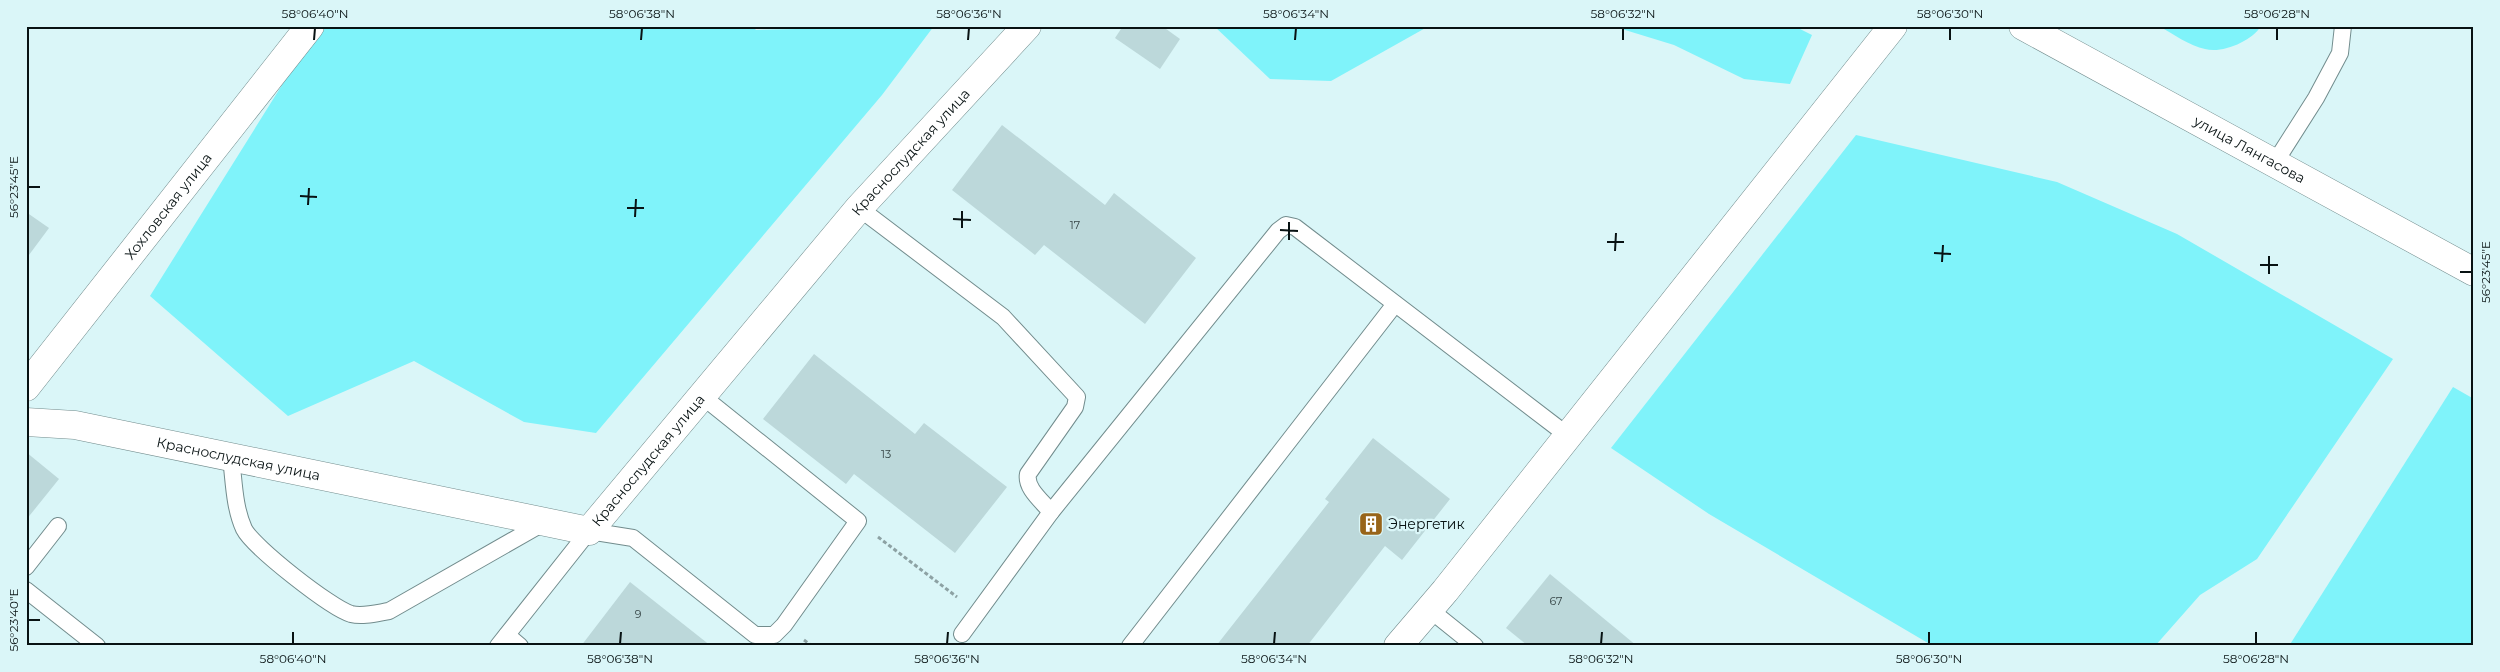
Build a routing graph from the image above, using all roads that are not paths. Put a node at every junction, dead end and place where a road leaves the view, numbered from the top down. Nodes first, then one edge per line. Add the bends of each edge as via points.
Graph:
1 (310, 26) edge
2 (1027, 26) edge
3 (1893, 26) edge
4 (2023, 26) edge
5 (2344, 26) edge
6 (2274, 164) junction
7 (859, 208) junction
8 (2474, 272) edge
9 (1395, 304) junction
10 (26, 387) edge
11 (702, 396) junction
12 (26, 422) edge
13 (1567, 435) junction
14 (231, 458) junction
15 (1051, 512) junction
16 (545, 522) junction
17 (58, 526) dead end
18 (588, 531) junction
19 (26, 567) edge
20 (26, 590) edge
21 (1429, 609) junction
22 (962, 634) dead end
23 (502, 640) edge
24 (97, 646) edge
25 (520, 646) edge
26 (1130, 646) edge
27 (1398, 646) edge
28 (1475, 646) edge

1 - 10 street, Хохловская улица
2 - 7 street, Краснослудская улица
3 - 13 street
4 - 6 street, улица Лянгасова
5 - 6 lane via 2340,52 2316,98
6 - 8 street, улица Лянгасова
7 - 11 street, Краснослудская улица
7 - 15 lane via 1004,317 1077,397 1075,407 1028,474 1030,487
9 - 13 lane
9 - 15 lane via 1294,227 1286,226 1278,231
9 - 26 lane
11 - 18 street, Краснослудская улица
11 - 18 lane via 858,521 774,635 755,636 633,538
12 - 14 street, Краснослудская улица via 75,425
13 - 21 street
14 - 16 street, Краснослудская улица
14 - 16 lane via 237,508 245,531 261,549 337,608 353,614 372,615 389,610
15 - 22 lane
16 - 18 street, Краснослудская улица
17 - 19 lane
18 - 23 lane
20 - 24 lane
21 - 27 street
21 - 28 lane
23 - 25 lane

